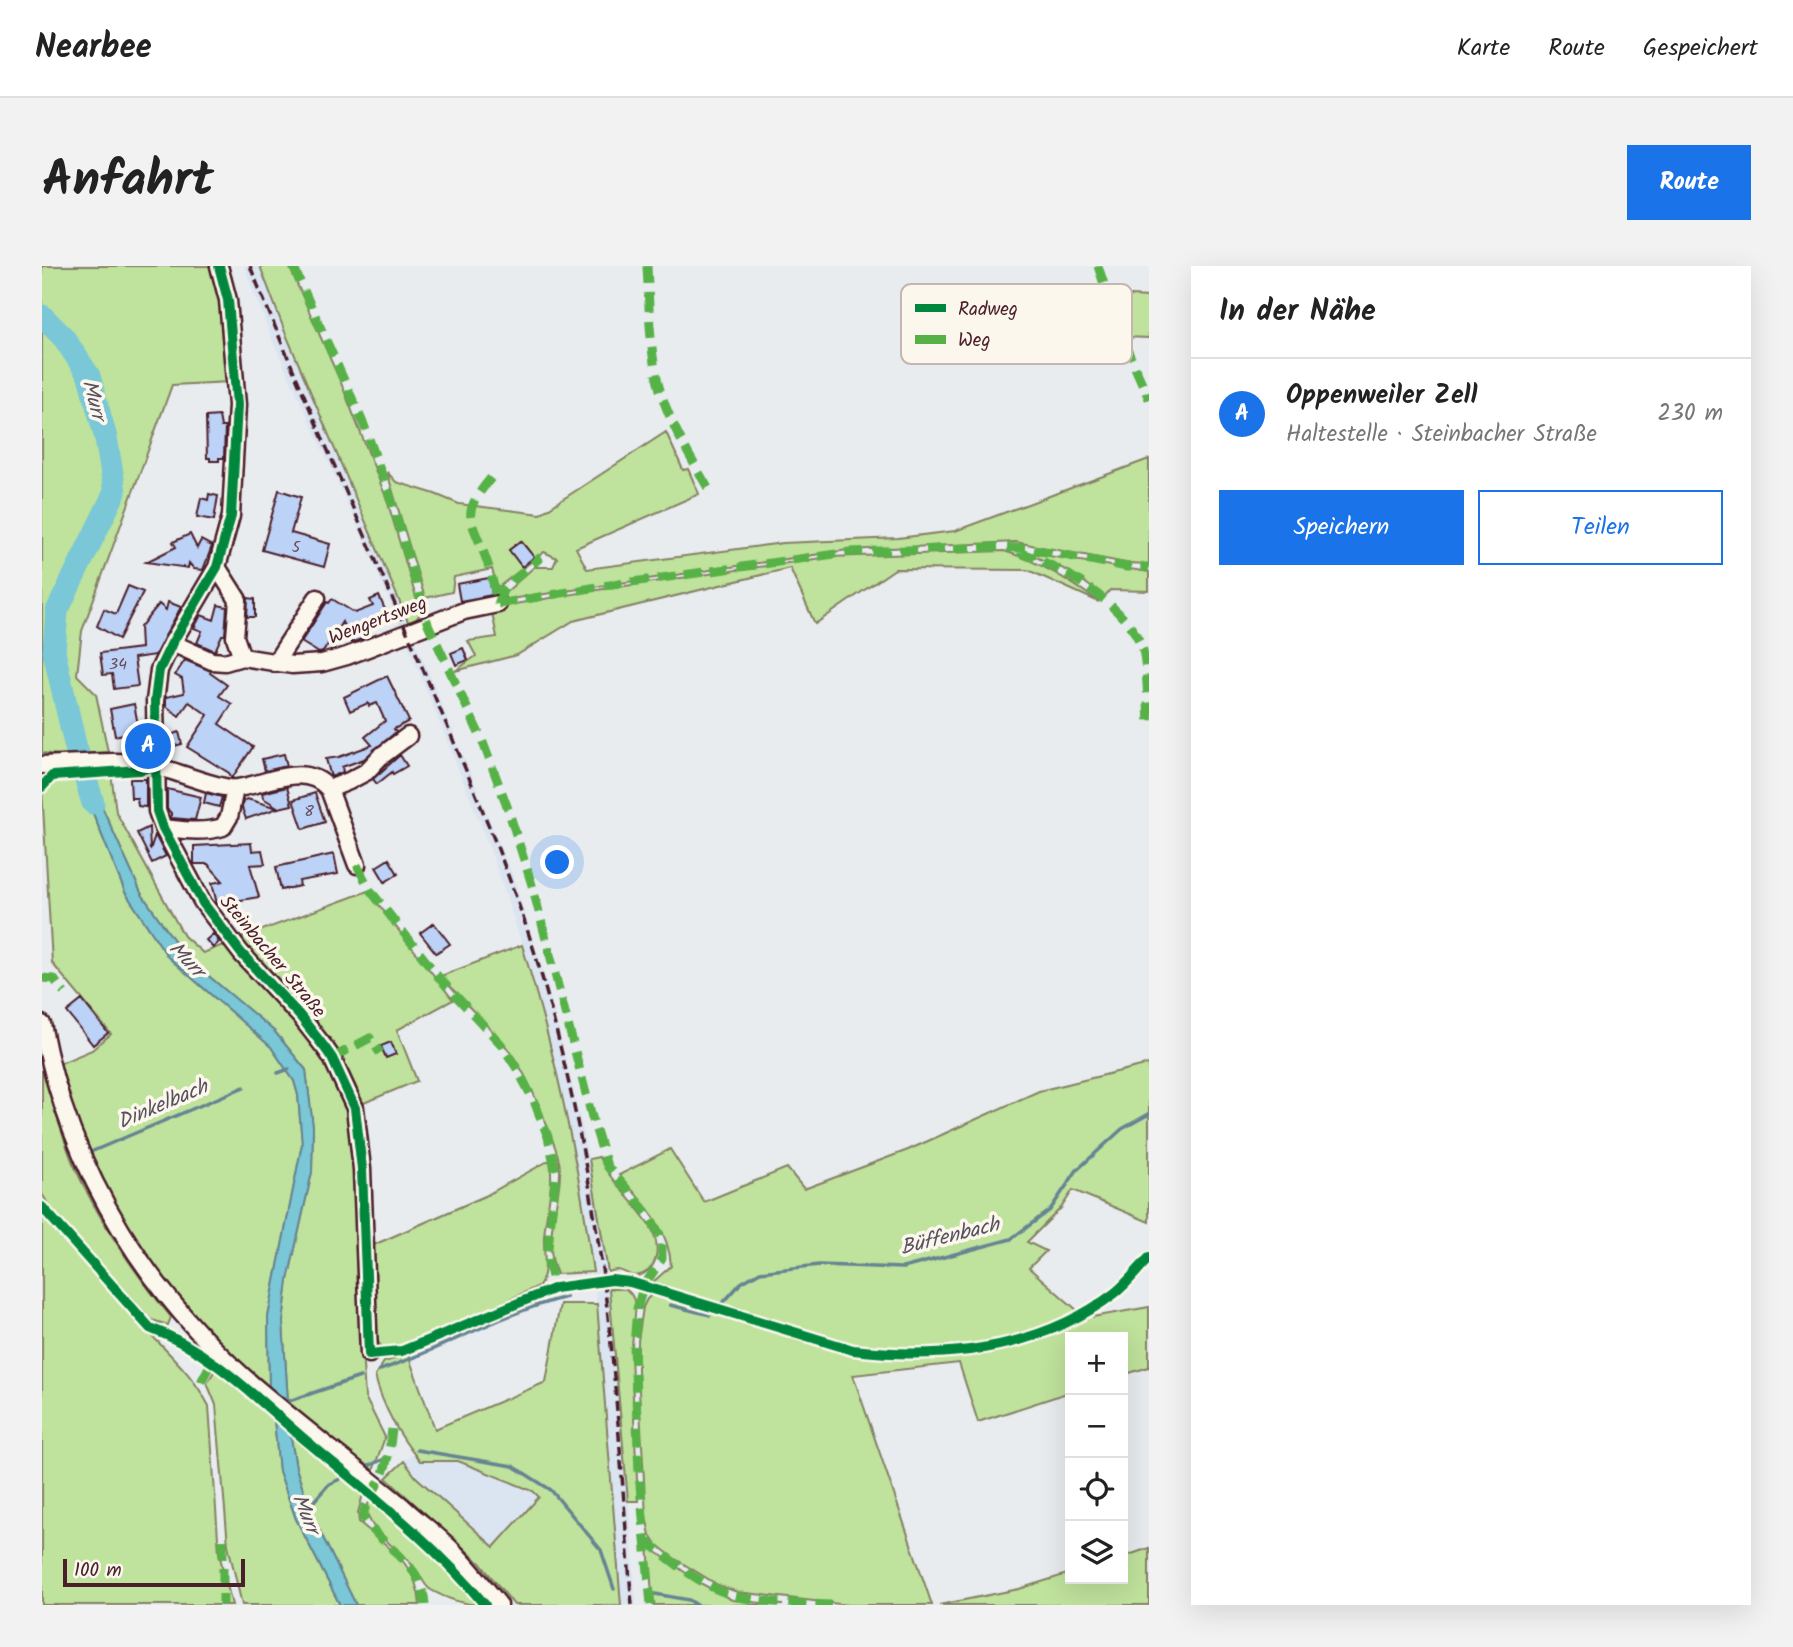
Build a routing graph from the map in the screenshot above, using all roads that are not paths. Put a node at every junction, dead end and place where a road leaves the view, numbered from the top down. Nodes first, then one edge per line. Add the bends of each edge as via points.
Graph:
1 (219, 266) edge
2 (217, 567) junction
3 (317, 598) dead end
4 (498, 604) dead end
5 (172, 643) junction
6 (242, 657) junction
7 (275, 663) junction
8 (408, 736) dead end
9 (42, 765) edge
10 (154, 766) junction
11 (235, 789) junction
12 (329, 789) junction
13 (163, 828) junction
14 (357, 865) dead end
15 (42, 1024) edge
16 (369, 1354) dead end
17 (499, 1605) edge

1 - 2 street, Steinbacher Straße via 230,313 237,419 231,516
2 - 5 street, Steinbacher Straße
2 - 6 street via 238,600 235,637
3 - 7 street
4 - 7 street, Wengertsweg via 464,611 322,663
5 - 6 street, Wengertsweg via 212,661
5 - 10 street, Steinbacher Straße via 159,670
6 - 7 street, Wengertsweg
8 - 12 street via 366,772
9 - 10 street
10 - 11 street
10 - 13 street, Steinbacher Straße
11 - 12 street via 299,775 314,777
11 - 13 street via 223,827
12 - 14 street
13 - 16 street, Steinbacher Straße via 202,903 325,1048 355,1108 362,1169
15 - 17 street via 55,1080 90,1174 156,1284 265,1396 447,1545

